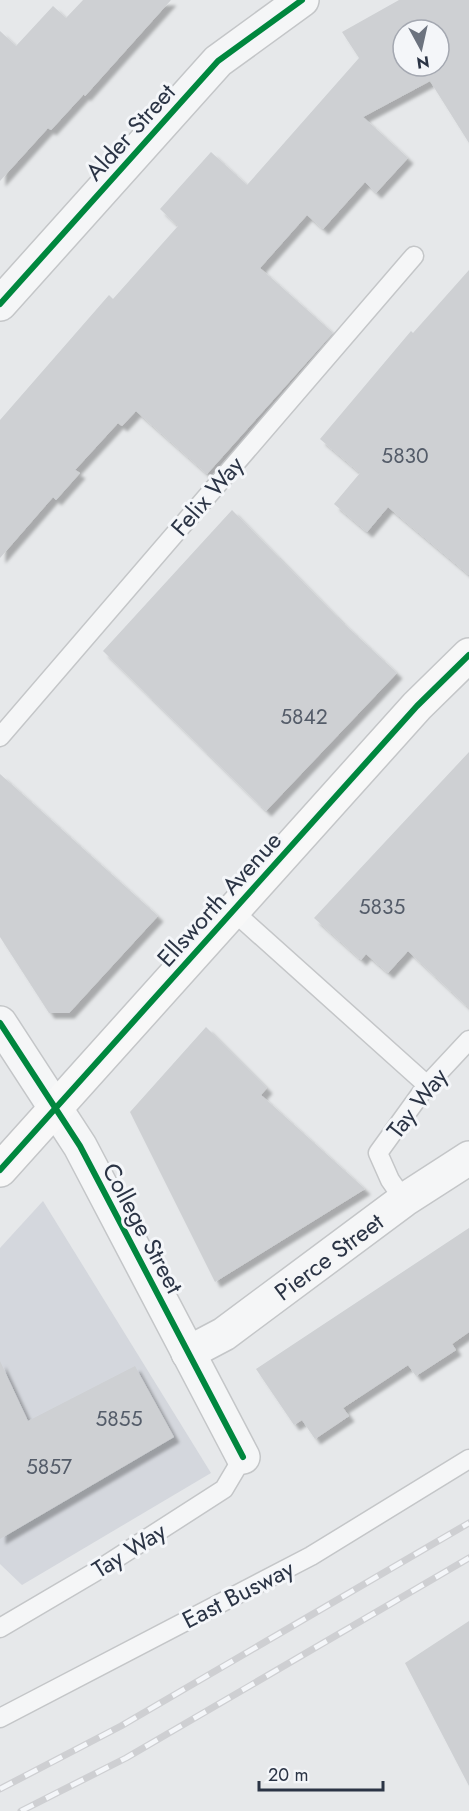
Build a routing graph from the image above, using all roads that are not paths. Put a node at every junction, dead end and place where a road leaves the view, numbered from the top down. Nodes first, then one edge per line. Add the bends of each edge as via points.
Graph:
1 (302, 0) edge
2 (414, 256) dead end
3 (0, 304) edge
4 (469, 655) edge
5 (0, 737) edge
6 (232, 910) junction
7 (0, 1023) edge
8 (469, 1040) edge
9 (427, 1085) junction
10 (56, 1108) junction
11 (469, 1158) edge
12 (0, 1170) edge
13 (404, 1200) junction
14 (188, 1353) junction
15 (243, 1457) joint
16 (469, 1459) edge
17 (0, 1628) edge
18 (0, 1718) edge

1 - 3 street, Alder Street via 218,61
2 - 5 lane, Felix Way
4 - 6 street, Ellsworth Avenue via 417,706
6 - 9 lane
6 - 10 street, Ellsworth Avenue
7 - 10 street, College Street
8 - 9 lane, Tay Way
9 - 13 lane, Tay Way via 378,1153
10 - 12 street, Ellsworth Avenue
10 - 14 street, College Street via 80,1146
11 - 13 street, Pierce Street
13 - 14 street, Pierce Street via 224,1334
14 - 15 street, College Street
15 - 17 lane, Tay Way via 224,1490
16 - 18 lane, East Busway via 311,1556

